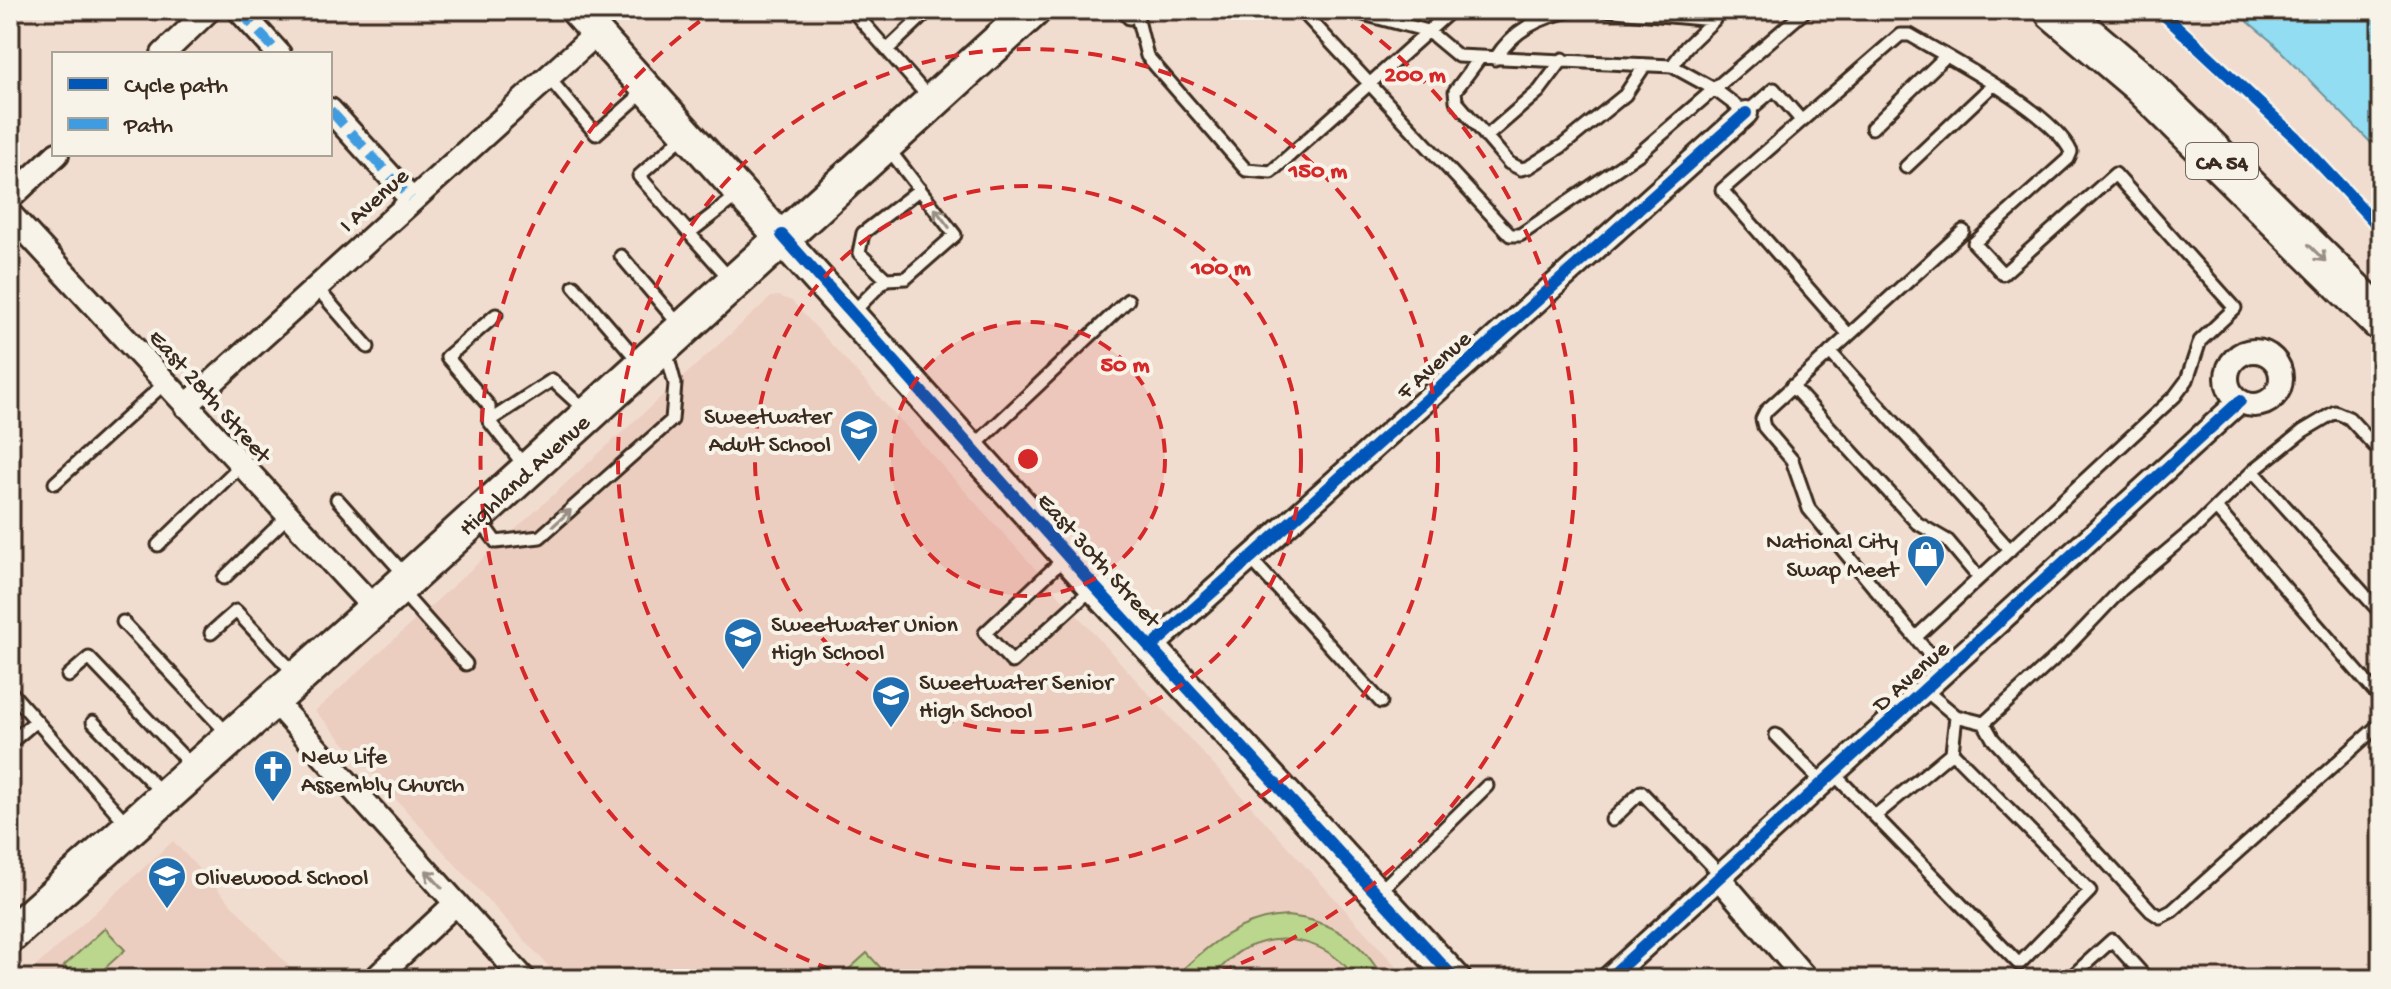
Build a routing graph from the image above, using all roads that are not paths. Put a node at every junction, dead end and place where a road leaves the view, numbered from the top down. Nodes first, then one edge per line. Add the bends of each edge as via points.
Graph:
1 (209, 10) edge
2 (239, 10) edge
3 (576, 10) edge
4 (852, 10) edge
5 (929, 10) edge
6 (1033, 10) edge
7 (1122, 10) edge
8 (1301, 10) edge
9 (1348, 10) edge
10 (1452, 10) edge
11 (1574, 10) edge
12 (1604, 10) edge
13 (1806, 10) edge
14 (2021, 10) edge
15 (2055, 10) edge
16 (1137, 11) edge
17 (1428, 31) junction
18 (597, 33) junction
19 (888, 49) junction
20 (165, 52) edge
21 (277, 52) edge
22 (1946, 56) junction
23 (1479, 59) junction
24 (1495, 59) junction
25 (1563, 59) junction
26 (1645, 65) junction
27 (1672, 66) junction
28 (548, 77) junction
29 (1368, 85) junction
30 (1992, 86) junction
31 (648, 89) junction
32 (1714, 89) junction
33 (931, 101) junction
34 (332, 112) edge
35 (1746, 113) junction
36 (1801, 120) junction
37 (1872, 128) dead end
38 (688, 133) junction
39 (1486, 137) junction
40 (884, 143) junction
41 (55, 156) edge
42 (1906, 167) dead end
43 (920, 189) junction
44 (742, 192) junction
45 (10, 198) edge
46 (411, 199) junction
47 (10, 214) edge
48 (2283, 220) junction
49 (1963, 231) dead end
50 (689, 233) junction
51 (782, 235) junction
52 (621, 256) dead end
53 (886, 279) junction
54 (732, 281) junction
55 (574, 286) dead end
56 (316, 287) junction
57 (1128, 300) dead end
58 (851, 314) junction
59 (496, 315) dead end
60 (2381, 320) edge
61 (1849, 335) junction
62 (662, 345) junction
63 (368, 347) dead end
64 (1830, 352) junction
65 (165, 383) junction
66 (1792, 386) junction
67 (2240, 401) dead end
68 (186, 406) junction
69 (588, 413) junction
70 (489, 421) junction
71 (970, 449) junction
72 (2381, 453) edge
73 (240, 466) junction
74 (527, 469) junction
75 (2253, 471) junction
76 (55, 483) dead end
77 (337, 499) dead end
78 (2216, 508) junction
79 (476, 516) junction
80 (286, 518) junction
81 (158, 545) dead end
82 (2010, 550) junction
83 (1067, 556) junction
84 (1250, 558) junction
85 (224, 578) dead end
86 (1979, 578) junction
87 (1095, 587) junction
88 (394, 592) junction
89 (2381, 613) edge
90 (123, 622) dead end
91 (211, 633) dead end
92 (1916, 637) junction
93 (1150, 648) junction
94 (466, 664) dead end
95 (1945, 673) junction
96 (68, 676) dead end
97 (298, 677) junction
98 (1925, 690) junction
99 (10, 691) edge
100 (2381, 699) edge
101 (273, 700) junction
102 (1381, 702) dead end
103 (1956, 716) junction
104 (36, 721) junction
105 (93, 722) dead end
106 (1984, 723) junction
107 (2381, 723) edge
108 (1776, 735) dead end
109 (231, 737) junction
110 (10, 743) edge
111 (1952, 752) junction
112 (195, 769) junction
113 (1828, 778) junction
114 (1487, 786) dead end
115 (165, 796) junction
116 (1875, 816) junction
117 (1612, 820) dead end
118 (130, 828) junction
119 (1720, 877) junction
120 (1377, 894) junction
121 (456, 903) junction
122 (10, 935) edge
123 (375, 979) edge
124 (524, 979) edge
125 (1455, 979) edge
126 (1608, 979) edge
127 (1806, 979) edge
128 (2069, 979) edge
129 (2147, 979) edge

1 - 20 street
2 - 21 street
3 - 18 main road, East 30th Street
4 - 19 lane
5 - 19 lane
6 - 33 main road, Highland Avenue
7 - 16 lane via 1129,18
8 - 29 lane
9 - 17 lane
10 - 17 lane
11 - 24 lane via 1543,16 1512,37
12 - 27 lane via 1714,20
13 - 32 lane
14 - 48 highway
15 - 48 highway, CA 54 via 2141,83
16 - 29 lane via 1147,56 1246,170 1271,172
17 - 23 lane via 1458,56
17 - 29 lane
18 - 28 street, I Avenue
18 - 31 main road, East 30th Street
19 - 33 lane
22 - 30 lane
22 - 36 lane via 1910,35 1900,35
22 - 37 lane
23 - 24 lane
23 - 39 lane via 1455,91 1456,101
24 - 25 lane
25 - 26 lane
25 - 39 lane via 1539,91
26 - 27 lane
26 - 39 lane via 1625,95 1529,167 1509,163
27 - 32 lane
28 - 31 lane via 596,134
28 - 46 street, I Avenue
29 - 32 lane via 1510,235 1520,235 1640,153
30 - 42 lane
30 - 82 lane via 2037,115 2071,152 1974,243 2003,274 2115,174 2235,308 2200,341 2187,380 2175,396
31 - 38 main road, East 30th Street
32 - 35 lane
33 - 40 main road, Highland Avenue
34 - 46 street
35 - 36 lane via 1774,89
35 - 84 street, F Avenue
36 - 61 lane via 1722,190
38 - 44 main road, East 30th Street
38 - 50 lane via 639,176
40 - 43 lane
40 - 51 main road, Highland Avenue
41 - 45 street
43 - 53 lane via 863,233 859,253
53 -> 43 lane via 906,278 955,235
44 - 50 lane
44 - 51 main road, East 30th Street
46 - 56 street, I Avenue
47 - 65 street, East 28th Street
48 -> 60 highway, CA 54
49 - 61 lane
50 - 54 lane
51 - 54 main road, Highland Avenue
51 - 58 main road, East 30th Street
52 - 62 lane
53 - 58 lane
54 - 62 main road, Highland Avenue
55 - 62 lane
56 - 63 lane
56 - 68 street, I Avenue
57 - 71 lane
58 - 71 main road, East 30th Street
59 - 70 lane via 447,357 489,406
61 - 64 lane
62 - 69 main road, Highland Avenue
79 -> 62 lane via 496,542 540,537 672,420 675,384
64 - 66 lane
64 - 82 lane
65 - 68 street, East 28th Street
65 - 76 lane
66 - 86 lane via 1917,523 1948,541
66 - 92 lane via 1766,411 1764,427 1792,460 1809,509
67 - 95 street, D Avenue
68 - 73 street, East 28th Street
69 - 70 lane via 552,380
69 - 74 main road, Highland Avenue
70 - 74 lane
71 - 83 main road, East 30th Street
72 - 75 lane via 2349,418 2335,412
73 - 80 street, East 28th Street
73 - 81 lane
74 - 79 main road, Highland Avenue
75 - 78 lane
75 - 89 lane
77 - 88 lane
78 - 100 lane
78 - 106 lane via 2122,589
79 - 88 main road, Highland Avenue
80 - 85 lane
80 - 88 street, East 28th Street
82 - 86 lane
83 - 87 main road, East 30th Street
83 - 87 lane via 985,633 1012,662
84 - 93 street, F Avenue
84 - 102 lane
86 - 92 lane
87 - 93 main road, East 30th Street
88 - 94 lane
88 - 97 main road, Highland Avenue
90 - 109 lane
91 - 97 lane via 236,611
92 - 95 lane
93 - 120 main road, East 30th Street
95 - 98 street, D Avenue
96 - 112 lane via 89,658
97 - 101 main road, Highland Avenue
98 - 103 lane
98 - 113 street, D Avenue
99 - 104 lane
101 - 109 main road, Highland Avenue
121 -> 101 street
103 - 106 lane
103 - 111 lane
104 - 110 lane
104 - 118 lane
105 - 115 lane
106 - 107 lane via 1993,739 2160,917
108 - 113 lane
109 - 112 main road, Highland Avenue
111 - 116 lane
111 - 116 lane via 2090,891 2019,964
112 - 115 main road, Highland Avenue
113 - 116 lane
113 - 119 street, D Avenue
114 - 120 lane
115 - 118 main road, Highland Avenue
117 - 119 lane via 1641,792
118 - 122 main road, Highland Avenue
119 - 126 street, D Avenue
119 - 127 street
120 - 125 main road, East 30th Street
121 - 123 street
121 - 124 street
128 - 129 lane via 2112,940

